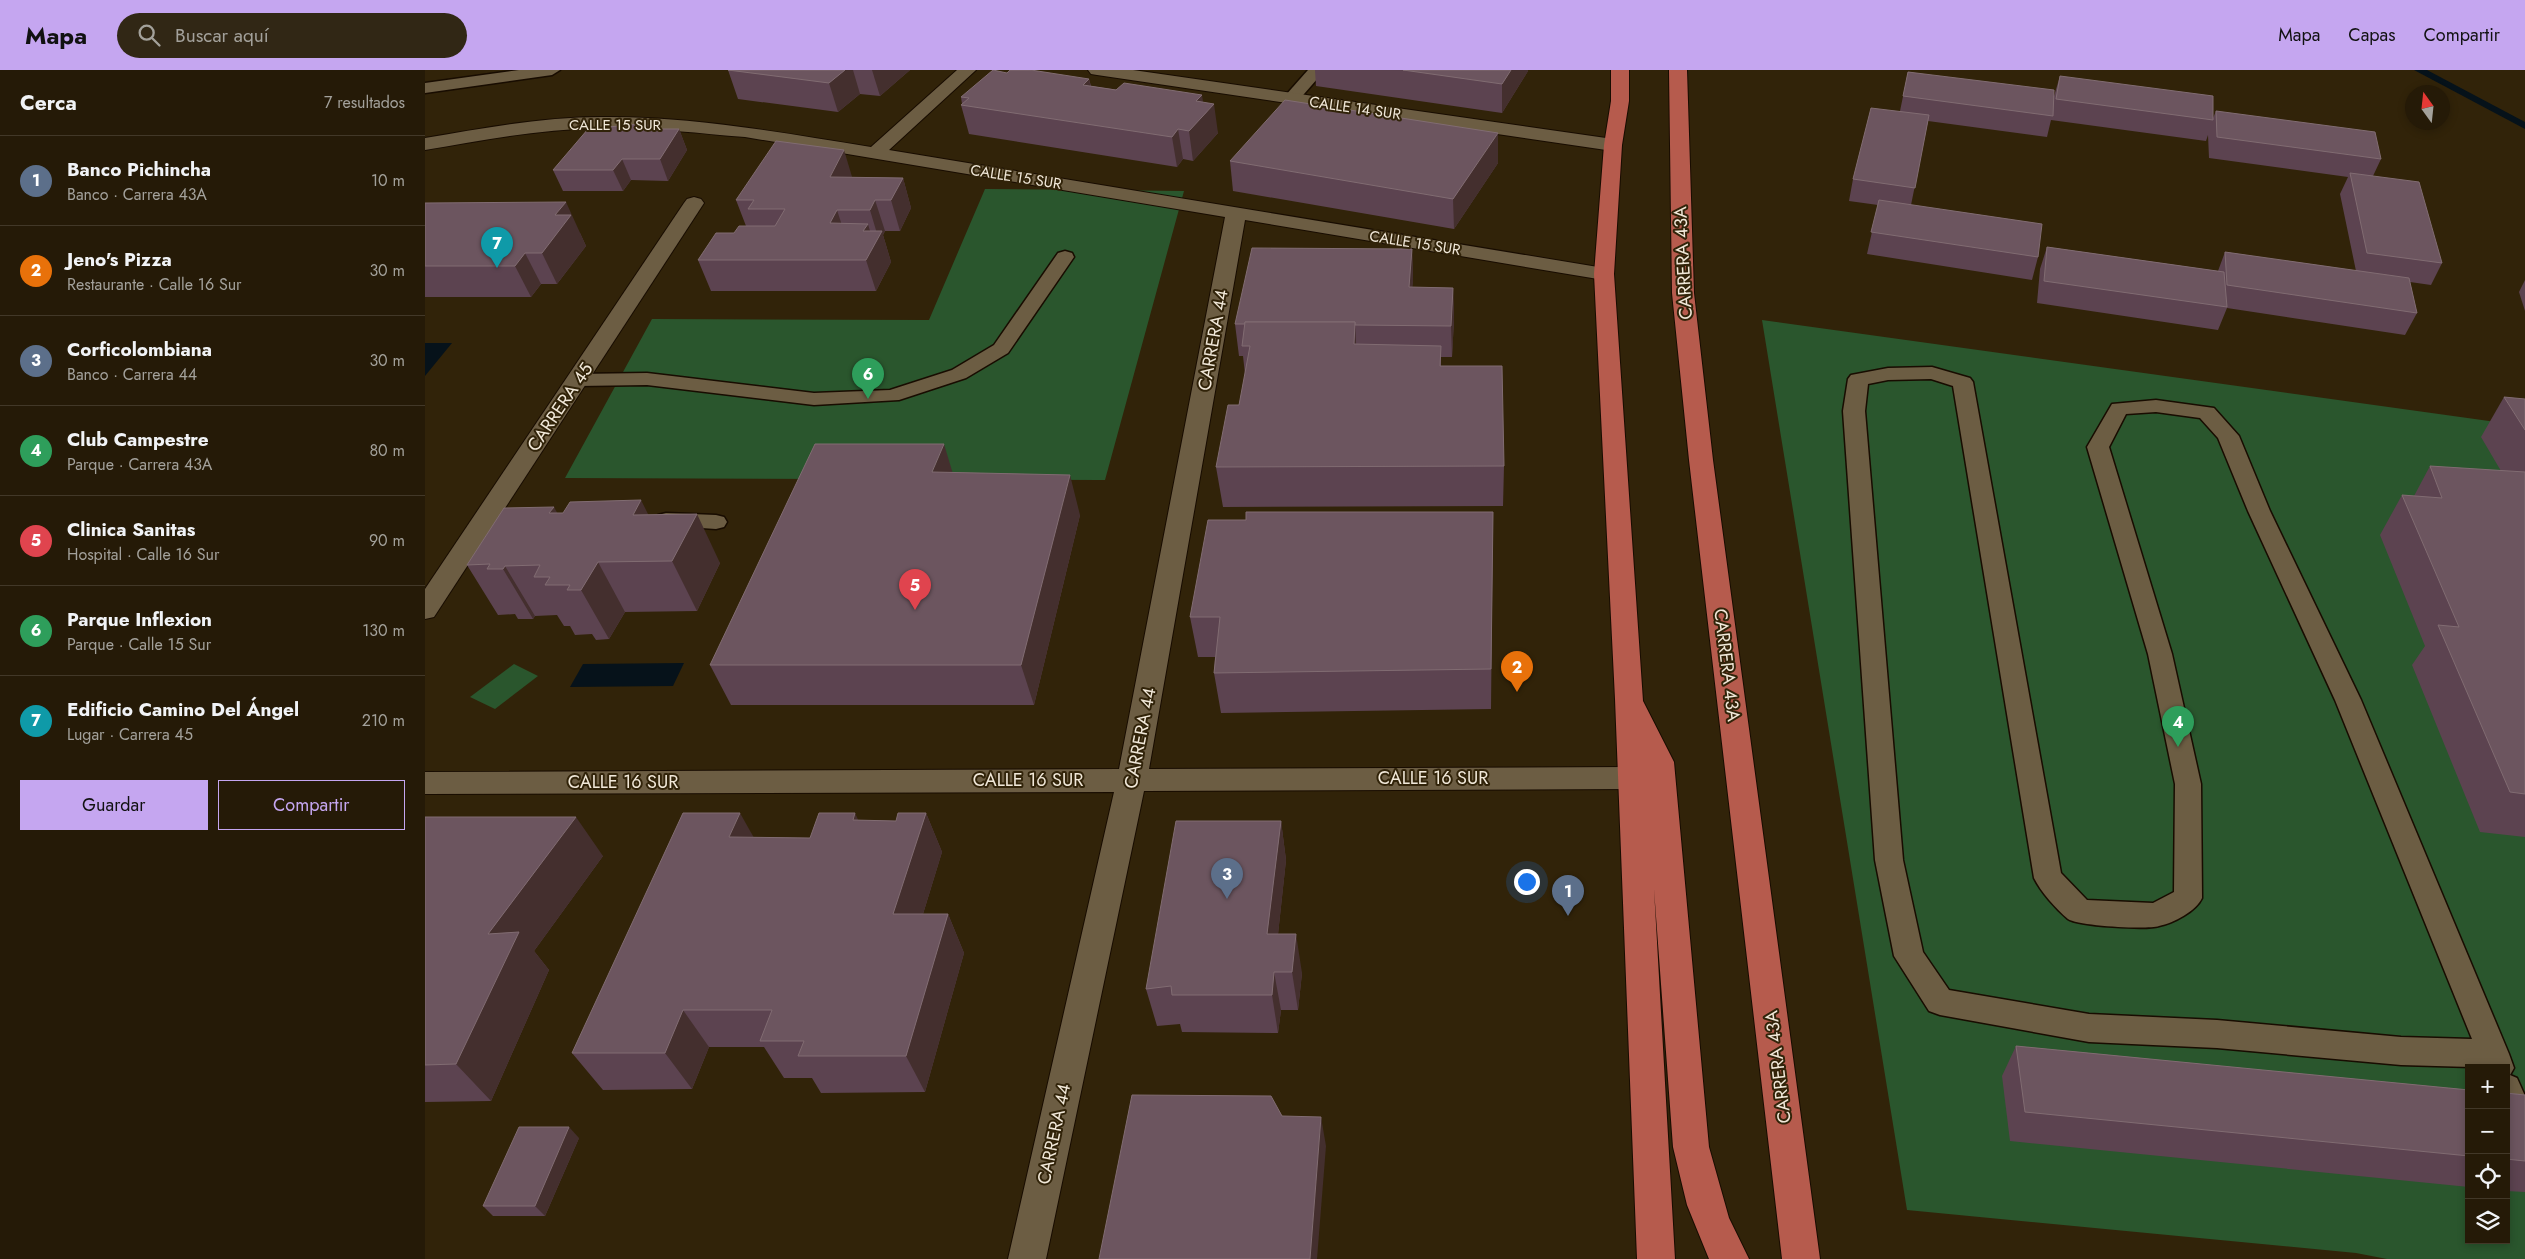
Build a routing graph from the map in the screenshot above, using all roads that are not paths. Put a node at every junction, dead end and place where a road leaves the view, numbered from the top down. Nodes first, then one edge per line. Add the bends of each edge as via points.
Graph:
1 (552, 70) edge
2 (967, 70) edge
3 (1097, 70) edge
4 (1317, 70) edge
5 (1620, 70) edge
6 (1682, 73) edge
7 (425, 88) edge
8 (1291, 99) junction
9 (425, 144) edge
10 (1613, 145) junction
11 (875, 153) junction
12 (694, 203) dead end
13 (1236, 213) junction
14 (1065, 257) dead end
15 (1604, 274) junction
16 (578, 380) junction
17 (647, 520) edge
18 (716, 522) dead end
19 (425, 610) edge
20 (1629, 699) junction
21 (1631, 778) junction
22 (1132, 779) junction
23 (425, 783) edge
24 (2496, 1061) edge
25 (2510, 1098) edge
26 (2525, 1134) edge
27 (1027, 1259) edge
28 (1656, 1259) edge
29 (1731, 1259) edge
30 (1801, 1259) edge

1 - 7 lane
2 - 11 street
3 - 8 street, CALLE 14 SUR
4 - 8 lane
5 - 10 main road
6 - 30 main road, CARRERA 43A via 1680,220 1685,312
8 - 10 street, CALLE 14 SUR
9 - 11 street, CALLE 15 SUR via 503,131 582,123 745,132
10 - 15 main road
11 - 13 street, CALLE 15 SUR
12 - 16 street, CARRERA 45
13 - 15 street, CALLE 15 SUR
13 - 22 street, CARRERA 44
14 - 16 lane via 1001,349 959,374 892,396 814,399 647,378
15 - 20 main road
16 - 19 street, CARRERA 45 via 499,515
17 - 18 lane
20 - 21 main road
20 - 29 main road via 1659,762 1691,1147 1714,1231
21 - 22 street, CALLE 16 SUR
21 - 28 main road
22 - 23 street, CALLE 16 SUR
22 - 27 street, CARRERA 44
24 - 24 lane via 2348,700 2259,511 2228,436 2207,413 2156,406 2119,408 2098,447 2160,654 2188,784 2188,898 2157,915 2112,914 2079,910 2048,878 1963,382 1932,373 1858,378 1854,411 1889,860 1909,956 1940,1002 2089,1028 2217,1034
25 - 26 lane

